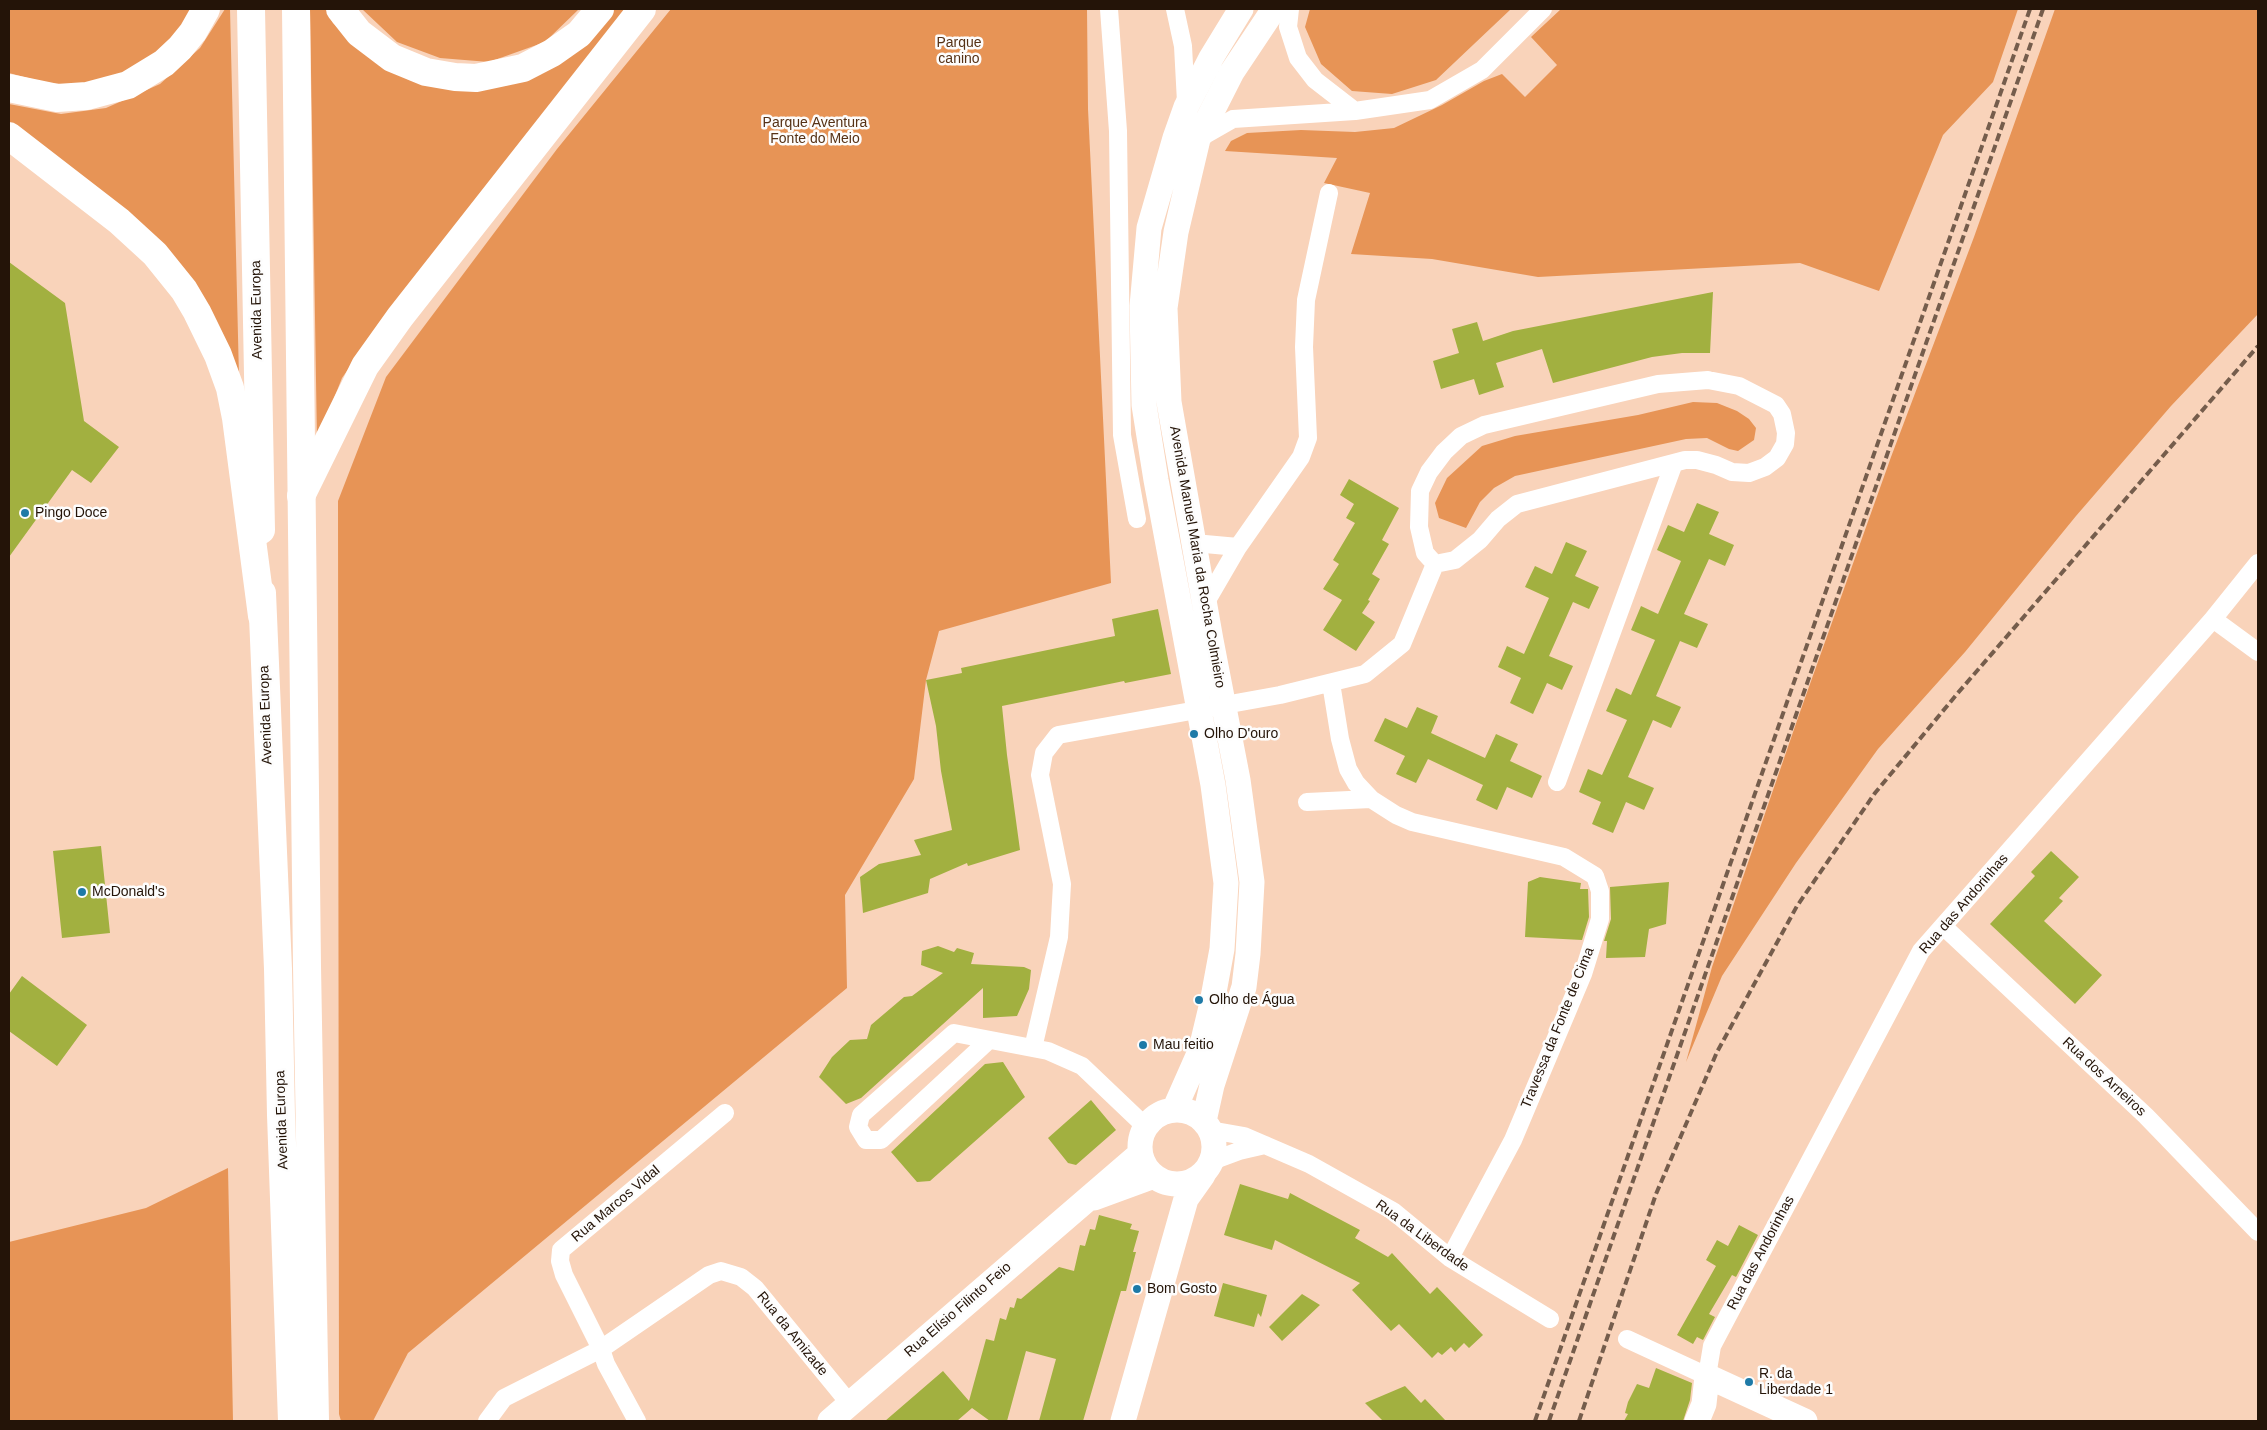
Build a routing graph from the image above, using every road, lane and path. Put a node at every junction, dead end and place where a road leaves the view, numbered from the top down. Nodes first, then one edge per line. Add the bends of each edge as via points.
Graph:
1 (206, 9) edge
2 (251, 9) edge
3 (296, 9) edge
4 (340, 9) edge
5 (600, 9) edge
6 (642, 9) edge
7 (1109, 9) edge
8 (1175, 9) edge
9 (1241, 9) edge
10 (1274, 9) edge
11 (1290, 9) edge
12 (1543, 9) edge
13 (9, 88) edge
14 (1186, 107) junction
15 (1355, 111) junction
16 (9, 136) edge
17 (1198, 139) junction
18 (1329, 192) dead end
19 (1674, 463) junction
20 (301, 496) junction
21 (1137, 519) dead end
22 (1194, 543) junction
23 (1238, 547) junction
24 (2258, 563) edge
25 (1435, 564) junction
26 (1206, 602) junction
27 (262, 616) junction
28 (2213, 620) junction
29 (2258, 652) edge
30 (1331, 683) junction
31 (1223, 705) junction
32 (1189, 711) junction
33 (1557, 782) dead end
34 (1371, 799) junction
35 (1307, 802) dead end
36 (1944, 927) junction
37 (988, 1041) junction
38 (1033, 1048) junction
39 (1174, 1110) junction
40 (725, 1113) dead end
41 (1207, 1125) junction
42 (1146, 1127) junction
43 (1265, 1146) junction
44 (1140, 1154) junction
45 (1208, 1168) junction
46 (1156, 1178) junction
47 (1087, 1201) junction
48 (2258, 1232) edge
49 (1172, 1245) junction
50 (1450, 1258) junction
51 (1550, 1319) dead end
52 (1627, 1339) dead end
53 (601, 1349) junction
54 (1707, 1376) junction
55 (850, 1404) junction
56 (292, 1421) edge
57 (315, 1421) edge
58 (487, 1421) edge
59 (637, 1421) edge
60 (830, 1421) edge
61 (1123, 1421) edge
62 (1697, 1421) edge
63 (1805, 1421) edge

1 - 13 main road via 180,48 128,85 87,96 57,98
2 - 27 main road, Avenida Europa
3 - 20 main road, Avenida Europa
4 - 5 main road via 359,33 392,58 426,72 476,78 523,68 552,53 579,34
6 - 20 main road via 370,358
7 - 21 street via 1118,131 1122,435
8 - 14 street via 1185,69
9 - 14 main road, Avenida Manuel Maria da Rocha Colmieiro
10 - 17 main road, Avenida Manuel Maria da Rocha Colmieiro via 1232,72
11 - 15 street via 1288,27 1298,58 1315,80
12 - 15 street via 1482,70 1430,100
14 - 32 main road, Avenida Manuel Maria da Rocha Colmieiro via 1149,228 1142,306 1144,405
15 - 17 street via 1233,119
16 - 27 main road via 119,221 155,254 197,312 230,388
17 - 22 main road, Avenida Manuel Maria da Rocha Colmieiro via 1176,232 1165,308 1169,402
18 - 23 street via 1306,300 1304,347 1308,438 1301,457
19 - 25 street via 1517,504 1456,560
19 - 25 street via 1697,460 1732,472 1749,473 1765,467 1777,458 1785,444 1782,414 1776,405 1739,386 1708,380 1658,384 1484,425 1461,436 1444,452 1420,491 1419,528 1425,553
19 - 33 street
20 - 57 main road, Avenida Europa
22 - 23 street
22 - 26 main road, Avenida Manuel Maria da Rocha Colmieiro
23 - 26 street
24 - 28 street, Rua das Andorinhas
25 - 30 street via 1402,644 1365,674
26 - 31 main road, Avenida Manuel Maria da Rocha Colmieiro
27 - 56 main road, Avenida Europa via 278,969
28 - 29 street
28 - 36 street, Rua das Andorinhas
30 - 31 street
30 - 34 street, Travessa da Fonte de Cima via 1348,769
31 - 32 street
31 - 41 main road, Avenida Manuel Maria da Rocha Colmieiro via 1238,780 1252,882 1248,954 1239,1008 1212,1086
32 - 38 street via 1058,735 1044,753 1040,776 1062,884 1059,937
32 - 39 main road, Avenida Manuel Maria da Rocha Colmieiro via 1213,785 1226,882 1222,949 1212,1003 1201,1049
34 - 35 street
34 - 50 street, Travessa da Fonte de Cima via 1412,822 1564,857 1595,876 1600,891 1600,919 1583,974 1513,1140
36 - 48 street, Rua dos Arneiros via 2146,1116
36 - 54 street, Rua das Andorinhas via 1921,951 1712,1346
37 - 37 street via 954,1033 861,1115 858,1127 866,1140 881,1140
37 - 38 street
38 - 42 street via 1082,1066
39 - 41 main road via 1185,1111
39 - 42 main road via 1158,1116
40 - 53 street, Rua Marcos Vidal via 561,1250 564,1275
41 - 43 street, Rua da Liberdade
41 - 45 main road via 1214,1140
42 - 44 main road
43 - 45 street via 1239,1151
43 - 50 street, Rua da Liberdade via 1309,1164 1393,1212
44 - 46 main road
44 - 47 main road, Rua Elísio Filinto Feio
45 - 46 main road via 1193,1181 1181,1185
45 - 49 main road via 1186,1199
46 - 47 main road, Rua Elísio Filinto Feio
46 - 49 main road via 1164,1198
47 - 55 main road, Rua Elísio Filinto Feio
49 - 61 main road
50 - 51 street, Rua da Liberdade
52 - 54 street
53 - 55 street, Rua da Amizade via 721,1271 740,1277 755,1288
53 - 58 street via 504,1398
53 - 59 street, Rua Marcos Vidal
54 - 62 main road via 1704,1404
54 - 63 main road
55 - 60 main road, Rua Elísio Filinto Feio

